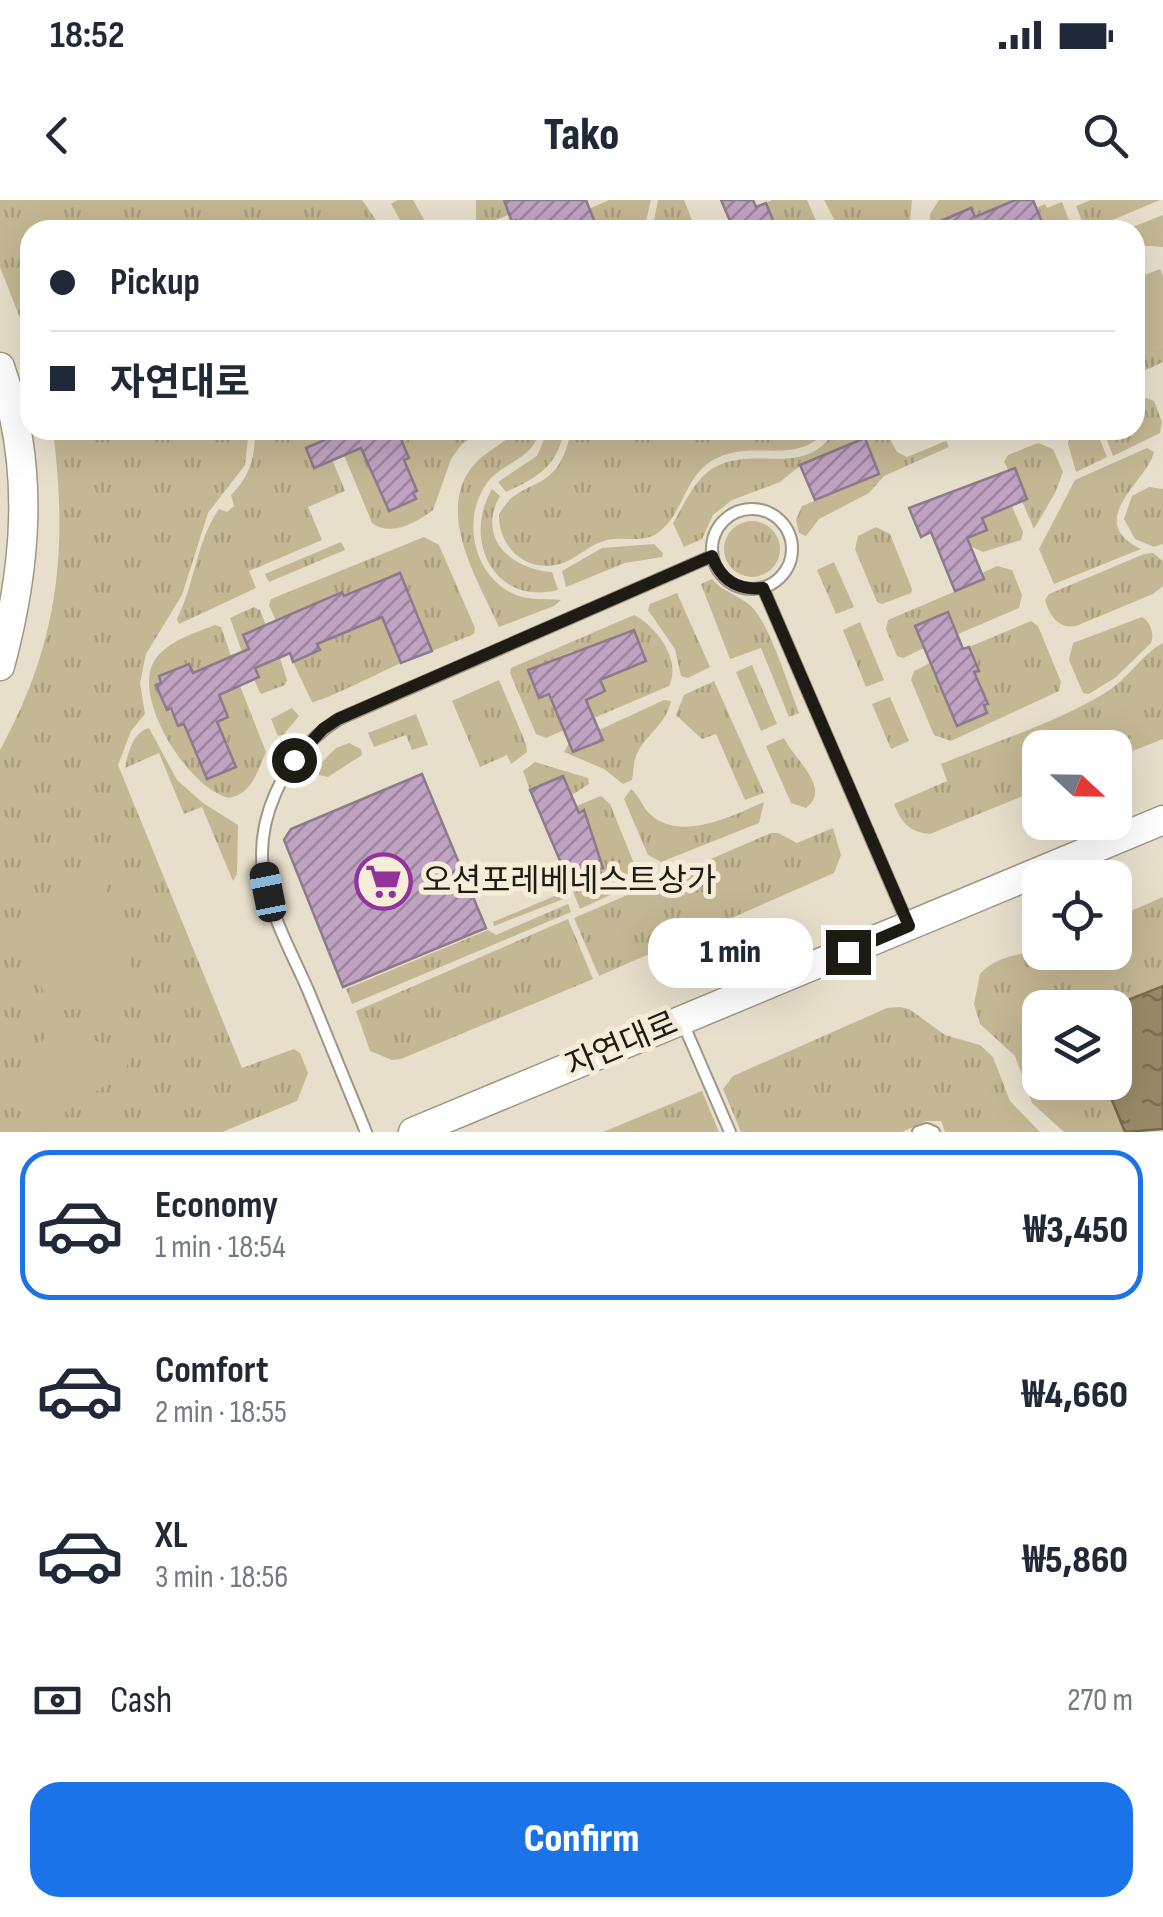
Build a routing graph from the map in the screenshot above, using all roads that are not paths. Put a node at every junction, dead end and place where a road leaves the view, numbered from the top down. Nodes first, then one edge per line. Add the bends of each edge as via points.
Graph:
1 (0, 367) edge
2 (7, 411) edge
3 (712, 556) junction
4 (763, 588) junction
5 (0, 666) edge
6 (1163, 820) edge
7 (909, 926) junction
8 (682, 1020) junction
9 (366, 1132) edge
10 (413, 1132) edge
11 (730, 1132) edge
12 (918, 1132) edge
13 (934, 1132) edge

1 - 2 main road
2 - 5 main road via 20,443 25,504 14,615
3 - 4 lane via 725,579
3 - 4 lane via 724,520 748,509 773,514 792,547 785,572
3 - 9 lane via 338,719 282,778 262,842 268,892
4 - 7 lane
6 - 7 main road, 자연대로
7 - 8 main road, 자연대로
8 - 10 main road, 자연대로
8 - 11 lane
12 - 13 lane

